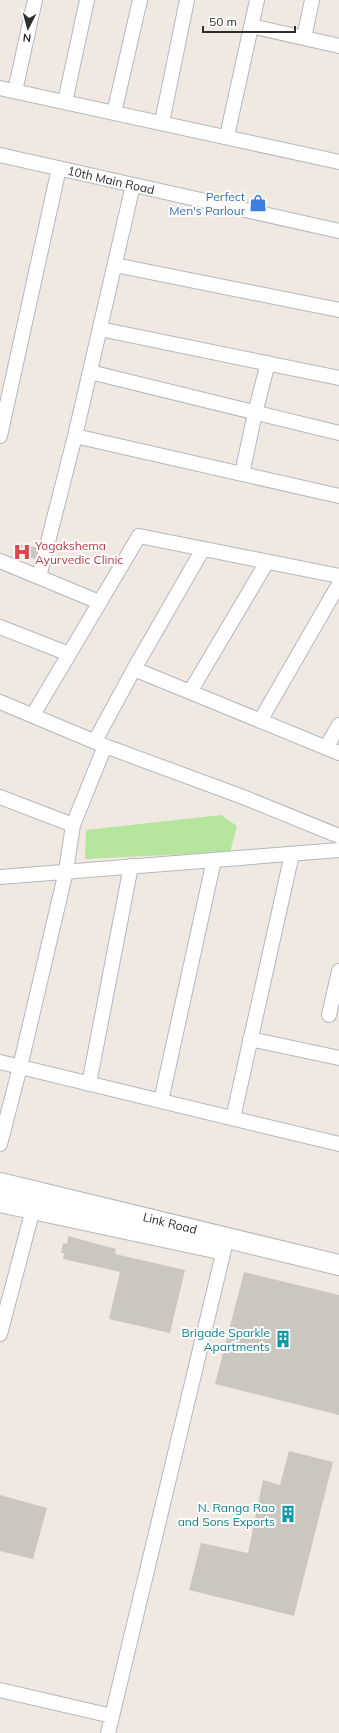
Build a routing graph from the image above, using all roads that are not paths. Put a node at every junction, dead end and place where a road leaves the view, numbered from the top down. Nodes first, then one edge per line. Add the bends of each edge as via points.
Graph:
1 (35, 0) edge
2 (88, 0) edge
3 (140, 0) edge
4 (187, 0) edge
5 (257, 0) edge
6 (312, 0) edge
7 (251, 26) junction
8 (304, 38) junction
9 (339, 46) edge
10 (0, 88) edge
11 (15, 91) junction
12 (65, 102) junction
13 (114, 113) junction
14 (162, 122) junction
15 (227, 136) junction
16 (0, 155) edge
17 (339, 162) edge
18 (59, 168) junction
19 (133, 185) junction
20 (339, 231) edge
21 (114, 265) junction
22 (339, 310) edge
23 (100, 329) junction
24 (268, 363) junction
25 (90, 372) junction
26 (339, 378) edge
27 (255, 413) junction
28 (339, 433) edge
29 (0, 436) edge
30 (76, 436) junction
31 (242, 474) junction
32 (339, 496) edge
33 (203, 549) junction
34 (0, 561) edge
35 (267, 562) junction
36 (339, 576) edge
37 (39, 577) junction
38 (339, 584) edge
39 (99, 602) junction
40 (0, 627) edge
41 (69, 654) junction
42 (134, 669) junction
43 (190, 692) junction
44 (0, 702) edge
45 (33, 715) junction
46 (260, 721) junction
47 (339, 725) edge
48 (100, 744) junction
49 (326, 748) junction
50 (339, 753) edge
51 (0, 797) edge
52 (73, 825) junction
53 (339, 836) edge
54 (339, 850) edge
55 (292, 854) junction
56 (214, 860) junction
57 (131, 866) junction
58 (66, 871) junction
59 (0, 877) edge
60 (339, 971) edge
61 (329, 1015) dead end
62 (250, 1039) junction
63 (339, 1058) edge
64 (0, 1062) edge
65 (20, 1067) junction
66 (89, 1084) junction
67 (161, 1101) junction
68 (233, 1118) junction
69 (0, 1144) edge
70 (339, 1144) edge
71 (0, 1183) edge
72 (0, 1202) edge
73 (33, 1209) junction
74 (225, 1243) junction
75 (339, 1265) edge
76 (339, 1278) edge
77 (0, 1334) edge
78 (0, 1690) edge
79 (112, 1716) junction
80 (108, 1733) edge

1 - 11 street
2 - 12 street
3 - 13 street
4 - 14 street
5 - 7 street
6 - 8 street
7 - 8 street
7 - 15 street
8 - 9 street
10 - 11 street
11 - 12 street
12 - 13 street
13 - 14 street
14 - 15 street
15 - 17 street
16 - 18 street, 10th Main Road
18 - 19 street, 10th Main Road
18 - 29 street
19 - 20 street, 10th Main Road
19 - 21 street
21 - 22 street
21 - 23 street
23 - 24 street
23 - 25 street
24 - 26 street
24 - 27 street
25 - 27 street
25 - 30 street
27 - 28 street
27 - 31 street
30 - 31 street
30 - 37 street
31 - 32 street
33 - 35 street
33 - 39 street via 139,536
33 - 42 street
34 - 37 street
35 - 36 street
35 - 43 street
37 - 39 street
38 - 46 street
39 - 41 street
40 - 41 street
41 - 45 street
42 - 43 street
42 - 48 street
43 - 46 street
44 - 45 street
45 - 48 street
46 - 49 street
47 - 49 street
48 - 52 street
48 - 53 street
49 - 50 street
51 - 52 street
52 - 58 street
54 - 55 street
55 - 56 street
55 - 62 street
56 - 57 street
56 - 67 street
57 - 58 street
57 - 66 street
58 - 59 street
58 - 65 street
60 - 61 street
62 - 63 street
62 - 68 street
64 - 65 street
65 - 66 street
65 - 69 street
66 - 67 street
67 - 68 street
68 - 70 street
71 - 74 main road, Link Road
72 - 73 main road
73 - 74 main road
73 - 77 street
74 - 75 main road, Link Road
74 - 76 main road
74 - 79 street
78 - 79 street
79 - 80 street

